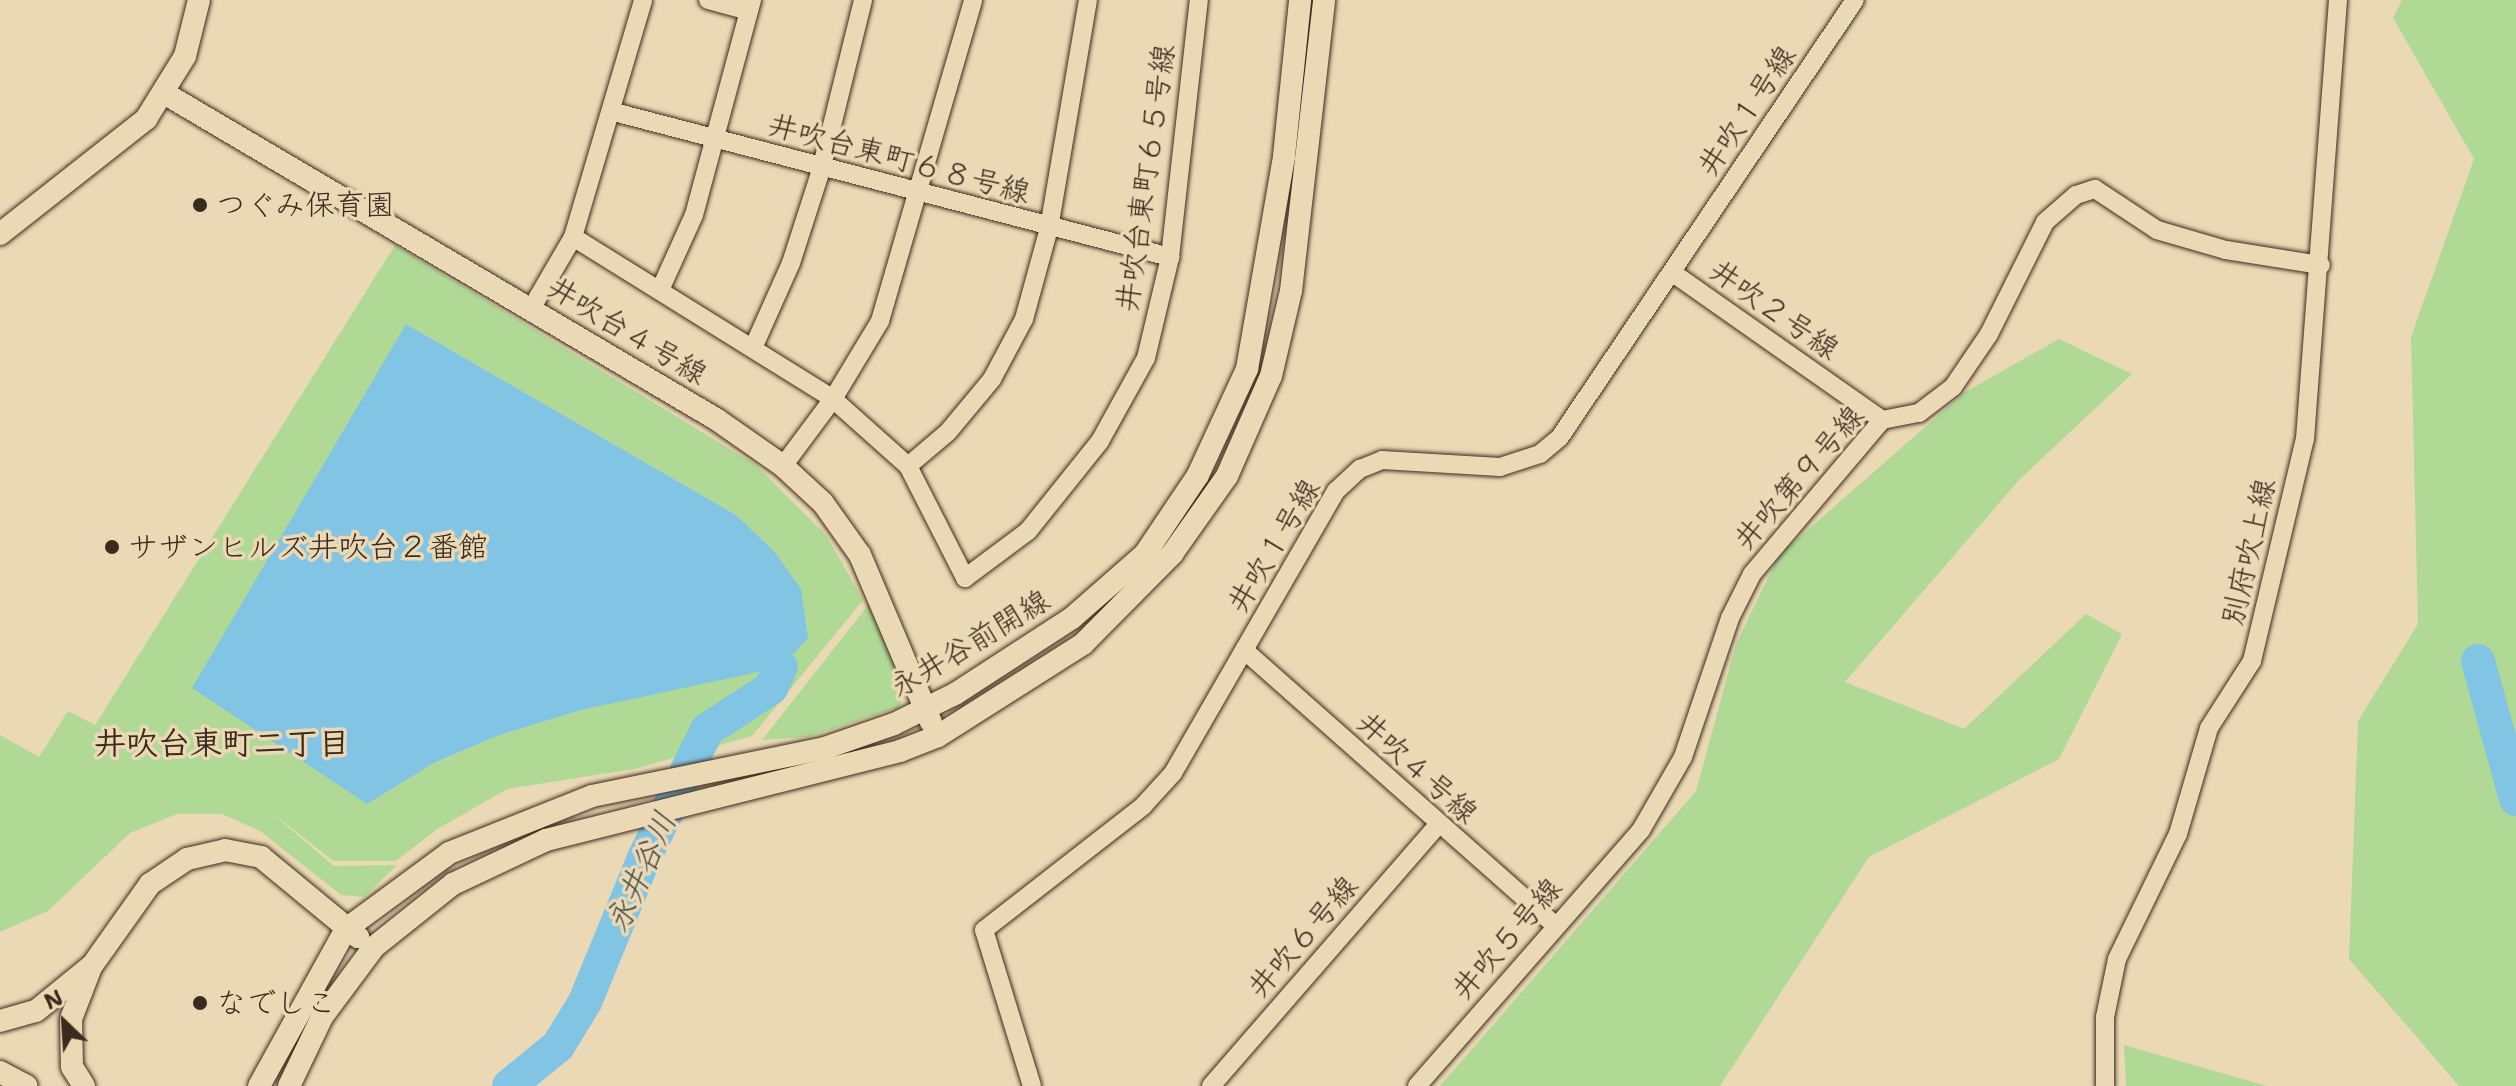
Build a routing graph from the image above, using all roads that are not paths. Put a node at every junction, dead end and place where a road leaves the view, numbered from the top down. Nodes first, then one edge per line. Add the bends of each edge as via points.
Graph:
1 (199, 0) edge
2 (643, 0) edge
3 (708, 0) edge
4 (863, 0) edge
5 (973, 0) edge
6 (1088, 0) edge
7 (1199, 0) edge
8 (1300, 0) edge
9 (1324, 0) edge
10 (1855, 0) edge
11 (2338, 0) edge
12 (750, 6) edge
13 (164, 93) junction
14 (614, 112) junction
15 (715, 138) junction
16 (821, 170) junction
17 (920, 194) junction
18 (1049, 228) junction
19 (0, 234) edge
20 (573, 237) junction
21 (1170, 257) junction
22 (2321, 265) junction
23 (1673, 273) junction
24 (660, 290) junction
25 (531, 309) junction
26 (753, 348) junction
27 (833, 399) junction
28 (1882, 420) junction
29 (783, 466) junction
30 (908, 466) junction
31 (1244, 650) junction
32 (926, 708) junction
33 (938, 736) junction
34 (1438, 825) junction
35 (1641, 830) joint
36 (1555, 925) junction
37 (346, 929) junction
38 (374, 947) junction
39 (91, 967) junction
40 (0, 1021) edge
41 (0, 1072) edge
42 (26, 1086) edge
43 (84, 1086) edge
44 (259, 1086) edge
45 (289, 1086) edge
46 (1032, 1086) edge
47 (1211, 1086) edge
48 (1417, 1086) edge
49 (2105, 1086) edge

1 - 13 street via 185,56
2 - 14 street
3 - 12 street
4 - 16 street
5 - 17 street
6 - 18 street
7 - 21 street, 井吹台東町６５号線
8 - 32 street, 永井谷前開線 via 1284,156 1247,369 1198,475 1145,554 1072,618
9 - 33 street, 永井谷前開線 via 1291,291 1271,376 1227,476 1172,554 1083,644
10 - 23 street, 井吹１号線
11 - 22 street, 別府吹上線
12 - 15 street
13 - 19 street via 146,119
13 - 25 street, 井吹台４号線
14 - 15 street, 井吹台東町６８号線
14 - 20 street
15 - 16 street, 井吹台東町６８号線
15 - 24 street via 694,215
16 - 17 street, 井吹台東町６８号線
16 - 26 street via 791,263
17 - 18 street, 井吹台東町６８号線
17 - 27 street via 880,321
18 - 21 street, 井吹台東町６８号線
18 - 30 street via 1024,319 992,379 948,432
20 - 24 street, 井吹台東町６５号線
20 - 25 street
21 - 30 street, 井吹台東町６５号線 via 1146,358 1100,441 1028,531 965,578
22 - 28 street, 井吹第９号線 via 2171,234 2095,189 2076,195 2045,222 1989,334 1953,387 1919,413
22 - 49 street, 別府吹上線 via 2305,439 2252,661 2209,728 2178,834 2117,959 2105,1017
23 - 28 street, 井吹２号線
23 - 31 street, 井吹１号線 via 1560,437 1540,454 1500,467 1382,460 1352,476 1336,491
24 - 26 street, 井吹台東町６５号線
25 - 29 street, 井吹台４号線 via 716,419
26 - 27 street, 井吹台東町６５号線
27 - 29 street
27 - 30 street, 井吹台東町６５号線
28 - 35 street, 井吹第９号線 via 1752,574 1730,618 1683,757
29 - 32 street, 井吹台４号線 via 823,503 860,555
31 - 34 street, 井吹４号線
31 - 46 street, 井吹１号線 via 1173,773 1143,806 984,930
32 - 33 street, 井吹台４号線
32 - 37 street, 永井谷前開線 via 825,748 592,796 449,853
33 - 38 street, 永井谷前開線 via 900,751 546,840 453,884
34 - 36 street, 井吹４号線
34 - 47 street, 井吹６号線
35 - 36 street, 井吹５号線
36 - 48 street, 井吹５号線
37 - 38 street
37 - 39 street via 261,857 225,850 187,859 150,884
37 - 44 street, 永井谷前開線
38 - 45 street, 永井谷前開線 via 322,1017
39 - 40 street via 36,1011
39 - 43 street via 71,1019 72,1067
41 - 42 street

